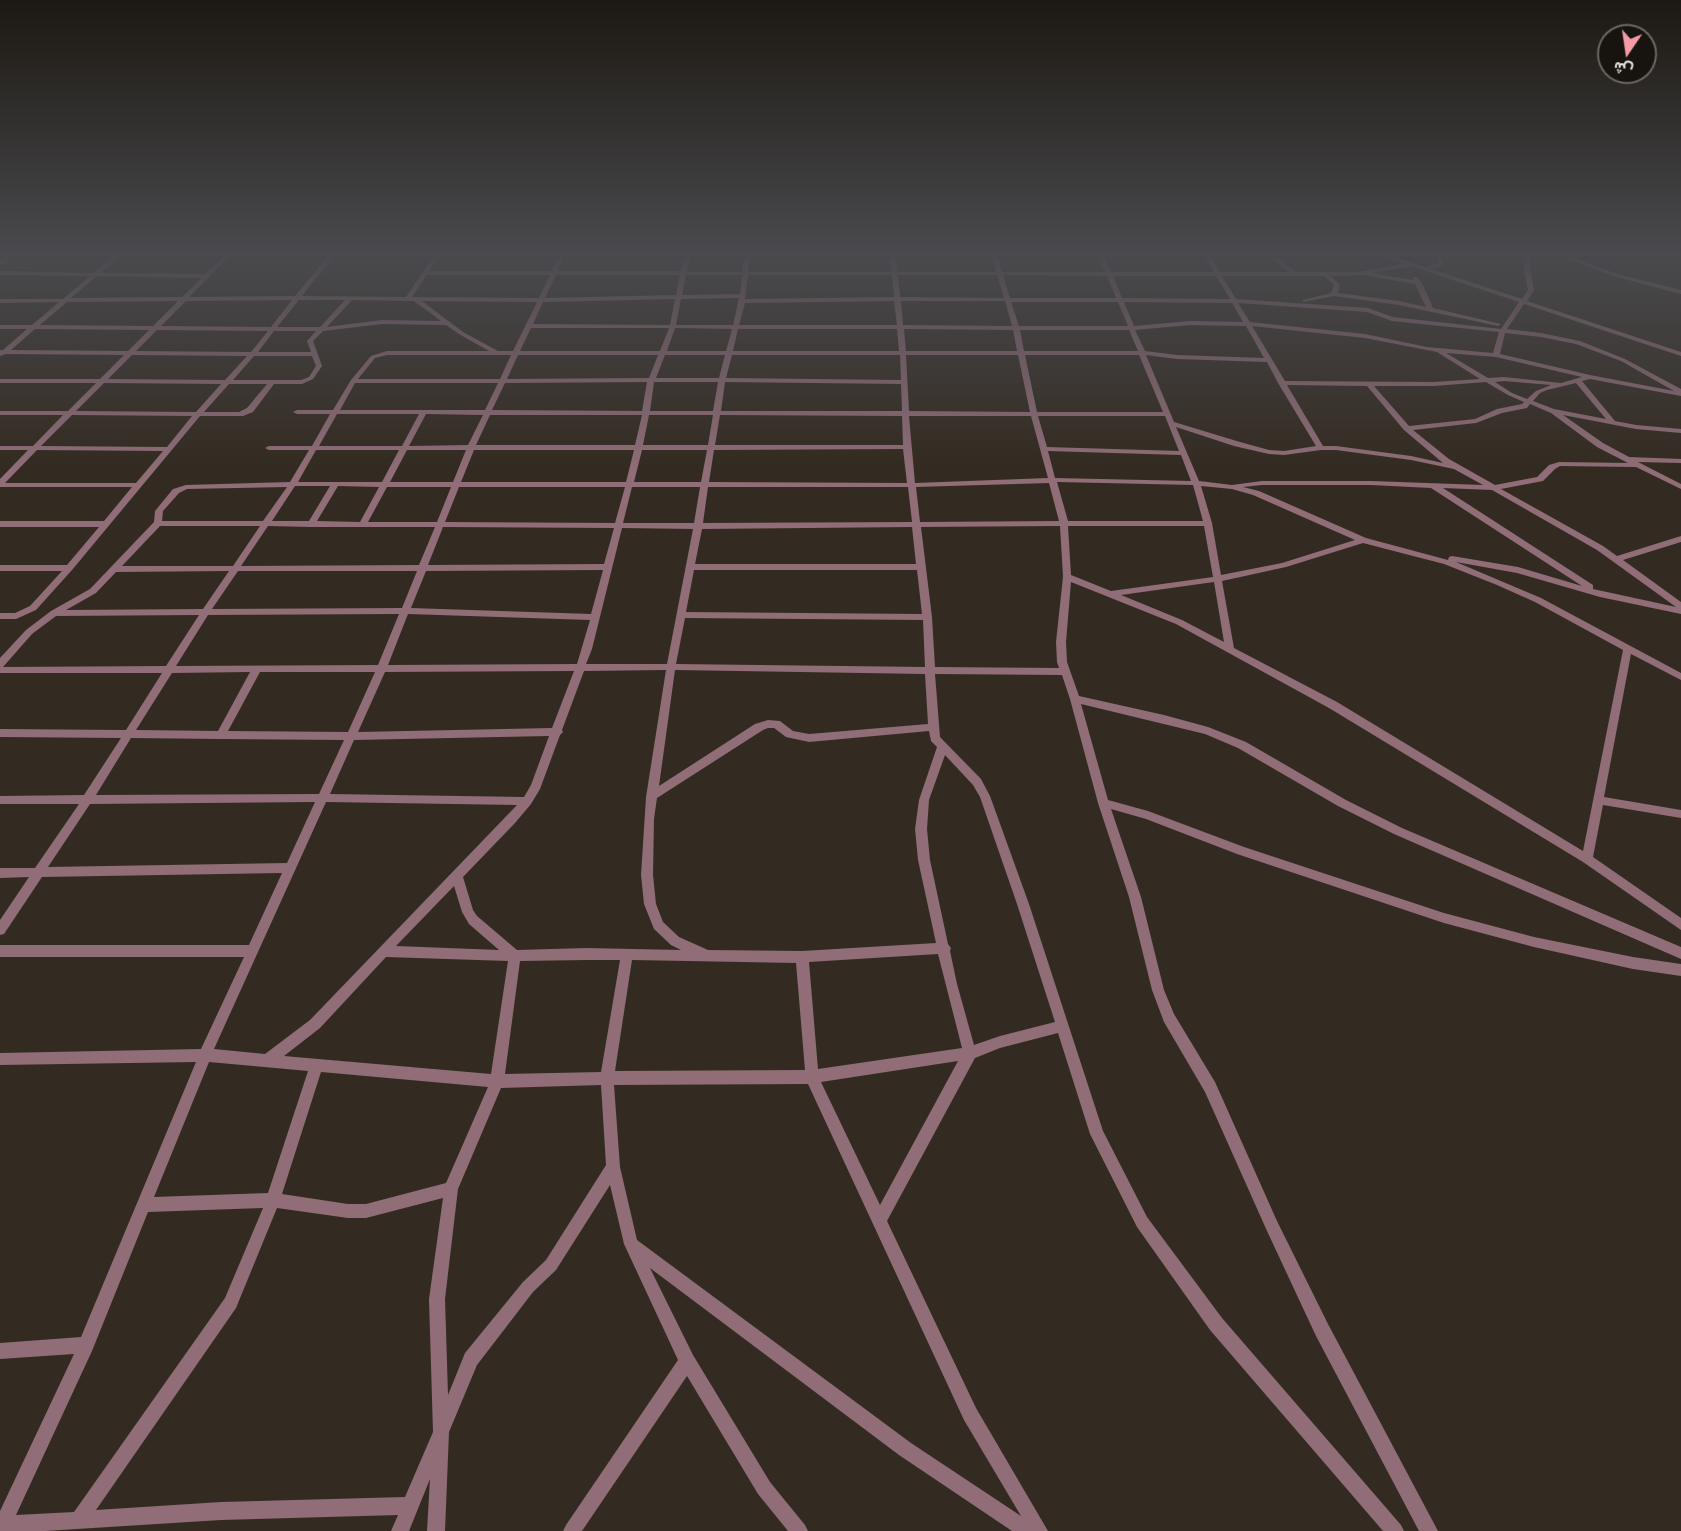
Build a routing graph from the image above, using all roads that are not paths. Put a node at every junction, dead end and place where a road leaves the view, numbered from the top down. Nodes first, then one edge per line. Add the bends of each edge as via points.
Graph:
1 (32, 328) edge
2 (155, 328) edge
3 (273, 328) edge
4 (324, 328) edge
5 (456, 328) edge
6 (527, 328) edge
7 (672, 328) edge
8 (735, 328) edge
9 (899, 328) edge
10 (1016, 328) edge
11 (1132, 328) edge
12 (1250, 328) edge
13 (1291, 328) edge
14 (1498, 328) edge
15 (1606, 328) edge
16 (1504, 329) junction
17 (1681, 348) edge
18 (1437, 350) junction
19 (1669, 350) junction
20 (728, 352) junction
21 (130, 353) junction
22 (253, 353) junction
23 (662, 353) junction
24 (1021, 353) junction
25 (1142, 353) junction
26 (2, 354) edge
27 (314, 354) junction
28 (497, 354) junction
29 (516, 354) junction
30 (903, 354) junction
31 (1681, 354) edge
32 (1496, 355) junction
33 (1268, 360) junction
34 (1590, 377) junction
35 (1484, 379) junction
36 (103, 380) junction
37 (722, 380) junction
38 (1577, 380) junction
39 (0, 381) edge
40 (227, 381) junction
41 (353, 381) junction
42 (651, 381) junction
43 (272, 382) junction
44 (503, 382) junction
45 (904, 382) junction
46 (1281, 383) junction
47 (1369, 384) junction
48 (1559, 384) junction
49 (1681, 392) edge
50 (1529, 402) junction
51 (336, 411) junction
52 (424, 411) junction
53 (489, 411) junction
54 (646, 411) junction
55 (716, 411) junction
56 (1552, 411) junction
57 (297, 412) dead end
58 (0, 413) edge
59 (69, 413) junction
60 (906, 413) junction
61 (198, 414) junction
62 (1034, 414) junction
63 (1168, 414) junction
64 (1172, 423) junction
65 (1613, 423) junction
66 (1407, 428) junction
67 (1680, 432) edge
68 (35, 447) junction
69 (908, 447) junction
70 (0, 448) edge
71 (269, 448) dead end
72 (316, 448) junction
73 (405, 448) junction
74 (471, 448) junction
75 (639, 448) junction
76 (710, 448) junction
77 (1321, 448) junction
78 (168, 449) junction
79 (1044, 449) junction
80 (1184, 453) junction
81 (1624, 459) junction
82 (1681, 461) edge
83 (1635, 465) junction
84 (1458, 468) junction
85 (1054, 480) junction
86 (1196, 483) junction
87 (0, 484) edge
88 (293, 484) junction
89 (335, 484) junction
90 (386, 484) junction
91 (456, 484) junction
92 (1430, 484) junction
93 (138, 485) junction
94 (628, 485) junction
95 (704, 485) junction
96 (912, 485) junction
97 (1232, 487) junction
98 (1681, 487) edge
99 (1493, 488) junction
100 (158, 523) junction
101 (916, 523) junction
102 (1064, 523) junction
103 (1208, 523) junction
104 (0, 524) edge
105 (104, 524) junction
106 (266, 524) junction
107 (311, 524) junction
108 (363, 524) junction
109 (440, 524) junction
110 (617, 526) junction
111 (698, 526) junction
112 (1681, 539) edge
113 (1363, 540) junction
114 (1422, 555) junction
115 (1617, 559) junction
116 (422, 566) junction
117 (235, 567) junction
118 (606, 567) junction
119 (690, 567) junction
120 (921, 567) junction
121 (0, 568) edge
122 (69, 568) junction
123 (116, 569) junction
124 (1067, 577) junction
125 (1218, 579) junction
126 (1111, 594) junction
127 (1600, 594) junction
128 (1681, 609) edge
129 (404, 611) junction
130 (54, 614) junction
131 (204, 614) junction
132 (681, 615) junction
133 (0, 616) edge
134 (594, 617) junction
135 (927, 617) junction
136 (1230, 650) junction
137 (1627, 650) junction
138 (0, 664) edge
139 (671, 667) junction
140 (382, 668) junction
141 (257, 669) junction
142 (581, 669) junction
143 (0, 670) edge
144 (169, 670) junction
145 (930, 670) junction
146 (1065, 672) junction
147 (1681, 677) edge
148 (1076, 699) junction
149 (933, 727) junction
150 (558, 732) junction
151 (0, 733) edge
152 (128, 735) junction
153 (221, 735) junction
154 (352, 736) junction
155 (942, 748) junction
156 (651, 797) junction
157 (324, 798) junction
158 (0, 800) edge
159 (87, 800) junction
160 (1598, 800) junction
161 (527, 801) junction
162 (1103, 803) junction
163 (1681, 813) edge
164 (1587, 859) junction
165 (291, 868) junction
166 (0, 873) edge
167 (38, 873) junction
168 (457, 875) junction
169 (1681, 925) edge
170 (0, 930) edge
171 (945, 948) junction
172 (0, 951) edge
173 (252, 951) junction
174 (383, 951) junction
175 (1681, 953) edge
176 (627, 955) junction
177 (515, 956) junction
178 (708, 957) junction
179 (802, 957) junction
180 (1681, 970) edge
181 (1063, 1026) junction
182 (970, 1053) junction
183 (205, 1055) junction
184 (0, 1059) edge
185 (266, 1061) junction
186 (317, 1065) junction
187 (812, 1077) junction
188 (606, 1078) junction
189 (497, 1082) junction
190 (613, 1167) junction
191 (451, 1189) junction
192 (273, 1200) junction
193 (144, 1205) junction
194 (879, 1221) junction
195 (631, 1244) junction
196 (86, 1345) junction
197 (0, 1351) edge
198 (687, 1361) junction
199 (441, 1436) junction
200 (409, 1506) junction
201 (79, 1520) junction
202 (1, 1527) edge
203 (400, 1531) edge
204 (436, 1531) edge
205 (572, 1531) edge
206 (799, 1531) edge
207 (1028, 1531) edge
208 (1039, 1531) edge
209 (1395, 1531) edge
210 (1429, 1531) edge

1 - 26 street
2 - 21 street
3 - 22 street
4 - 27 street via 310,340
5 - 28 street
6 - 29 street
7 - 23 street
8 - 20 street
9 - 30 street
10 - 24 street
11 - 25 street
12 - 33 street
13 - 18 street via 1365,336
14 - 16 street
15 - 19 street
16 - 32 street
16 - 49 street via 1601,350
17 - 19 street
18 - 32 street
18 - 35 street
19 - 31 street
20 - 23 street
20 - 30 street
20 - 37 street
21 - 22 street
21 - 26 street
21 - 36 street
22 - 27 street
22 - 40 street
23 - 29 street
23 - 42 street
24 - 25 street
24 - 30 street
24 - 62 street
25 - 33 street
25 - 63 street
27 - 43 street via 319,366 311,378 302,382
28 - 29 street
28 - 41 street via 387,353 367,361
29 - 44 street
30 - 45 street
32 - 34 street
33 - 46 street
34 - 38 street
34 - 49 street
35 - 47 street
35 - 48 street
35 - 50 street
36 - 39 street
36 - 40 street
36 - 59 street
37 - 42 street
37 - 45 street
37 - 55 street
38 - 48 street
38 - 65 street
40 - 43 street
40 - 61 street
41 - 44 street
41 - 51 street
42 - 44 street
42 - 54 street
43 - 61 street via 250,410
44 - 53 street
45 - 60 street
46 - 47 street
46 - 77 street
47 - 66 street
48 - 50 street via 1538,392
50 - 56 street
50 - 66 street via 1476,421
51 - 52 street
51 - 57 street
51 - 72 street
52 - 53 street
52 - 73 street
53 - 54 street
53 - 74 street
54 - 55 street
54 - 75 street
55 - 60 street
55 - 76 street
56 - 65 street
56 - 81 street
58 - 59 street
59 - 61 street
59 - 68 street
60 - 62 street
60 - 69 street
61 - 78 street
62 - 63 street
62 - 79 street
63 - 64 street
64 - 77 street via 1269,452
64 - 80 street
65 - 67 street
66 - 84 street
68 - 70 street
68 - 78 street
68 - 87 street
69 - 76 street
69 - 96 street
71 - 72 street
72 - 73 street
72 - 88 street
73 - 74 street
73 - 90 street
74 - 75 street
74 - 91 street
75 - 76 street
75 - 94 street
76 - 95 street
77 - 84 street via 1411,458
78 - 93 street
79 - 80 street
79 - 85 street
80 - 86 street
81 - 82 street
81 - 83 street
83 - 98 street
83 - 99 street via 1559,464 1539,479
84 - 99 street
85 - 86 street
85 - 96 street
85 - 102 street
86 - 97 street
86 - 103 street
87 - 93 street
88 - 89 street
88 - 100 street via 181,488 159,511
88 - 106 street
89 - 90 street
89 - 107 street
90 - 91 street
90 - 108 street
91 - 94 street
91 - 109 street
92 - 97 street via 1262,483
92 - 99 street
92 - 127 street
93 - 105 street
94 - 95 street
94 - 110 street
95 - 96 street
95 - 111 street
96 - 101 street
97 - 113 street via 1256,493
99 - 115 street
100 - 106 street
100 - 123 street
101 - 102 street
101 - 111 street
101 - 120 street
102 - 103 street
102 - 124 street
103 - 125 street
104 - 105 street
105 - 122 street
106 - 107 street
106 - 117 street
107 - 108 street
108 - 109 street
109 - 110 street
109 - 116 street
110 - 111 street
110 - 118 street
111 - 119 street
112 - 115 street
113 - 114 street
113 - 125 street via 1283,565
114 - 127 street via 1518,570
114 - 137 street via 1467,568 1519,591
115 - 128 street
116 - 117 street
116 - 118 street
116 - 129 street
117 - 123 street
117 - 131 street
118 - 134 street
119 - 120 street
119 - 132 street
120 - 135 street
121 - 122 street
122 - 133 street via 33,608 16,616
123 - 130 street via 87,596
124 - 126 street
124 - 146 street via 1061,652
125 - 126 street
125 - 136 street
126 - 136 street via 1179,622
127 - 128 street
129 - 131 street
129 - 134 street
129 - 140 street
130 - 131 street
130 - 138 street via 28,632
131 - 144 street
132 - 135 street
132 - 139 street
134 - 142 street
135 - 145 street
136 - 164 street via 1333,705
137 - 147 street
137 - 160 street
139 - 142 street
139 - 145 street
139 - 156 street
140 - 141 street
140 - 142 street
140 - 154 street
141 - 144 street
141 - 153 street
142 - 150 street
143 - 144 street
144 - 152 street
145 - 146 street
145 - 149 street
146 - 148 street
148 - 162 street
148 - 175 street via 1208,731 1242,745 1398,831
149 - 155 street
149 - 156 street via 809,738 768,724
150 - 154 street
150 - 161 street
151 - 152 street
152 - 153 street
152 - 159 street
153 - 154 street
154 - 157 street
155 - 171 street via 924,800 921,829 924,860
155 - 181 street via 971,775 984,796
156 - 178 street via 647,875 650,904 658,926 675,941
157 - 159 street
157 - 161 street
157 - 165 street
158 - 159 street
159 - 167 street
160 - 163 street
160 - 164 street
161 - 168 street
162 - 180 street via 1149,815 1263,858 1444,918 1534,942
162 - 210 street via 1123,855 1169,1018 1210,1087 1322,1330
164 - 169 street
165 - 167 street
165 - 173 street
166 - 167 street
167 - 170 street
168 - 174 street
168 - 177 street via 472,920
171 - 179 street
171 - 182 street
172 - 173 street
173 - 183 street
174 - 177 street
174 - 185 street via 315,1024
176 - 177 street
176 - 178 street
176 - 188 street
177 - 189 street
178 - 179 street
179 - 187 street
181 - 182 street
181 - 209 street via 1097,1134 1142,1222 1216,1324
182 - 187 street
182 - 194 street
183 - 184 street
183 - 185 street
183 - 193 street
185 - 186 street
186 - 189 street
186 - 192 street
187 - 188 street
187 - 194 street
188 - 189 street
188 - 190 street
189 - 191 street
190 - 195 street
190 - 199 street via 551,1265 528,1287 471,1359
191 - 192 street via 366,1211
191 - 199 street via 437,1299
192 - 193 street
192 - 201 street via 231,1303
193 - 196 street
194 - 208 street via 970,1414
195 - 198 street
195 - 207 street via 905,1449
196 - 197 street
196 - 202 street
198 - 205 street
198 - 206 street via 764,1488
199 - 200 street
199 - 204 street
200 - 201 street
200 - 203 street
201 - 202 street

